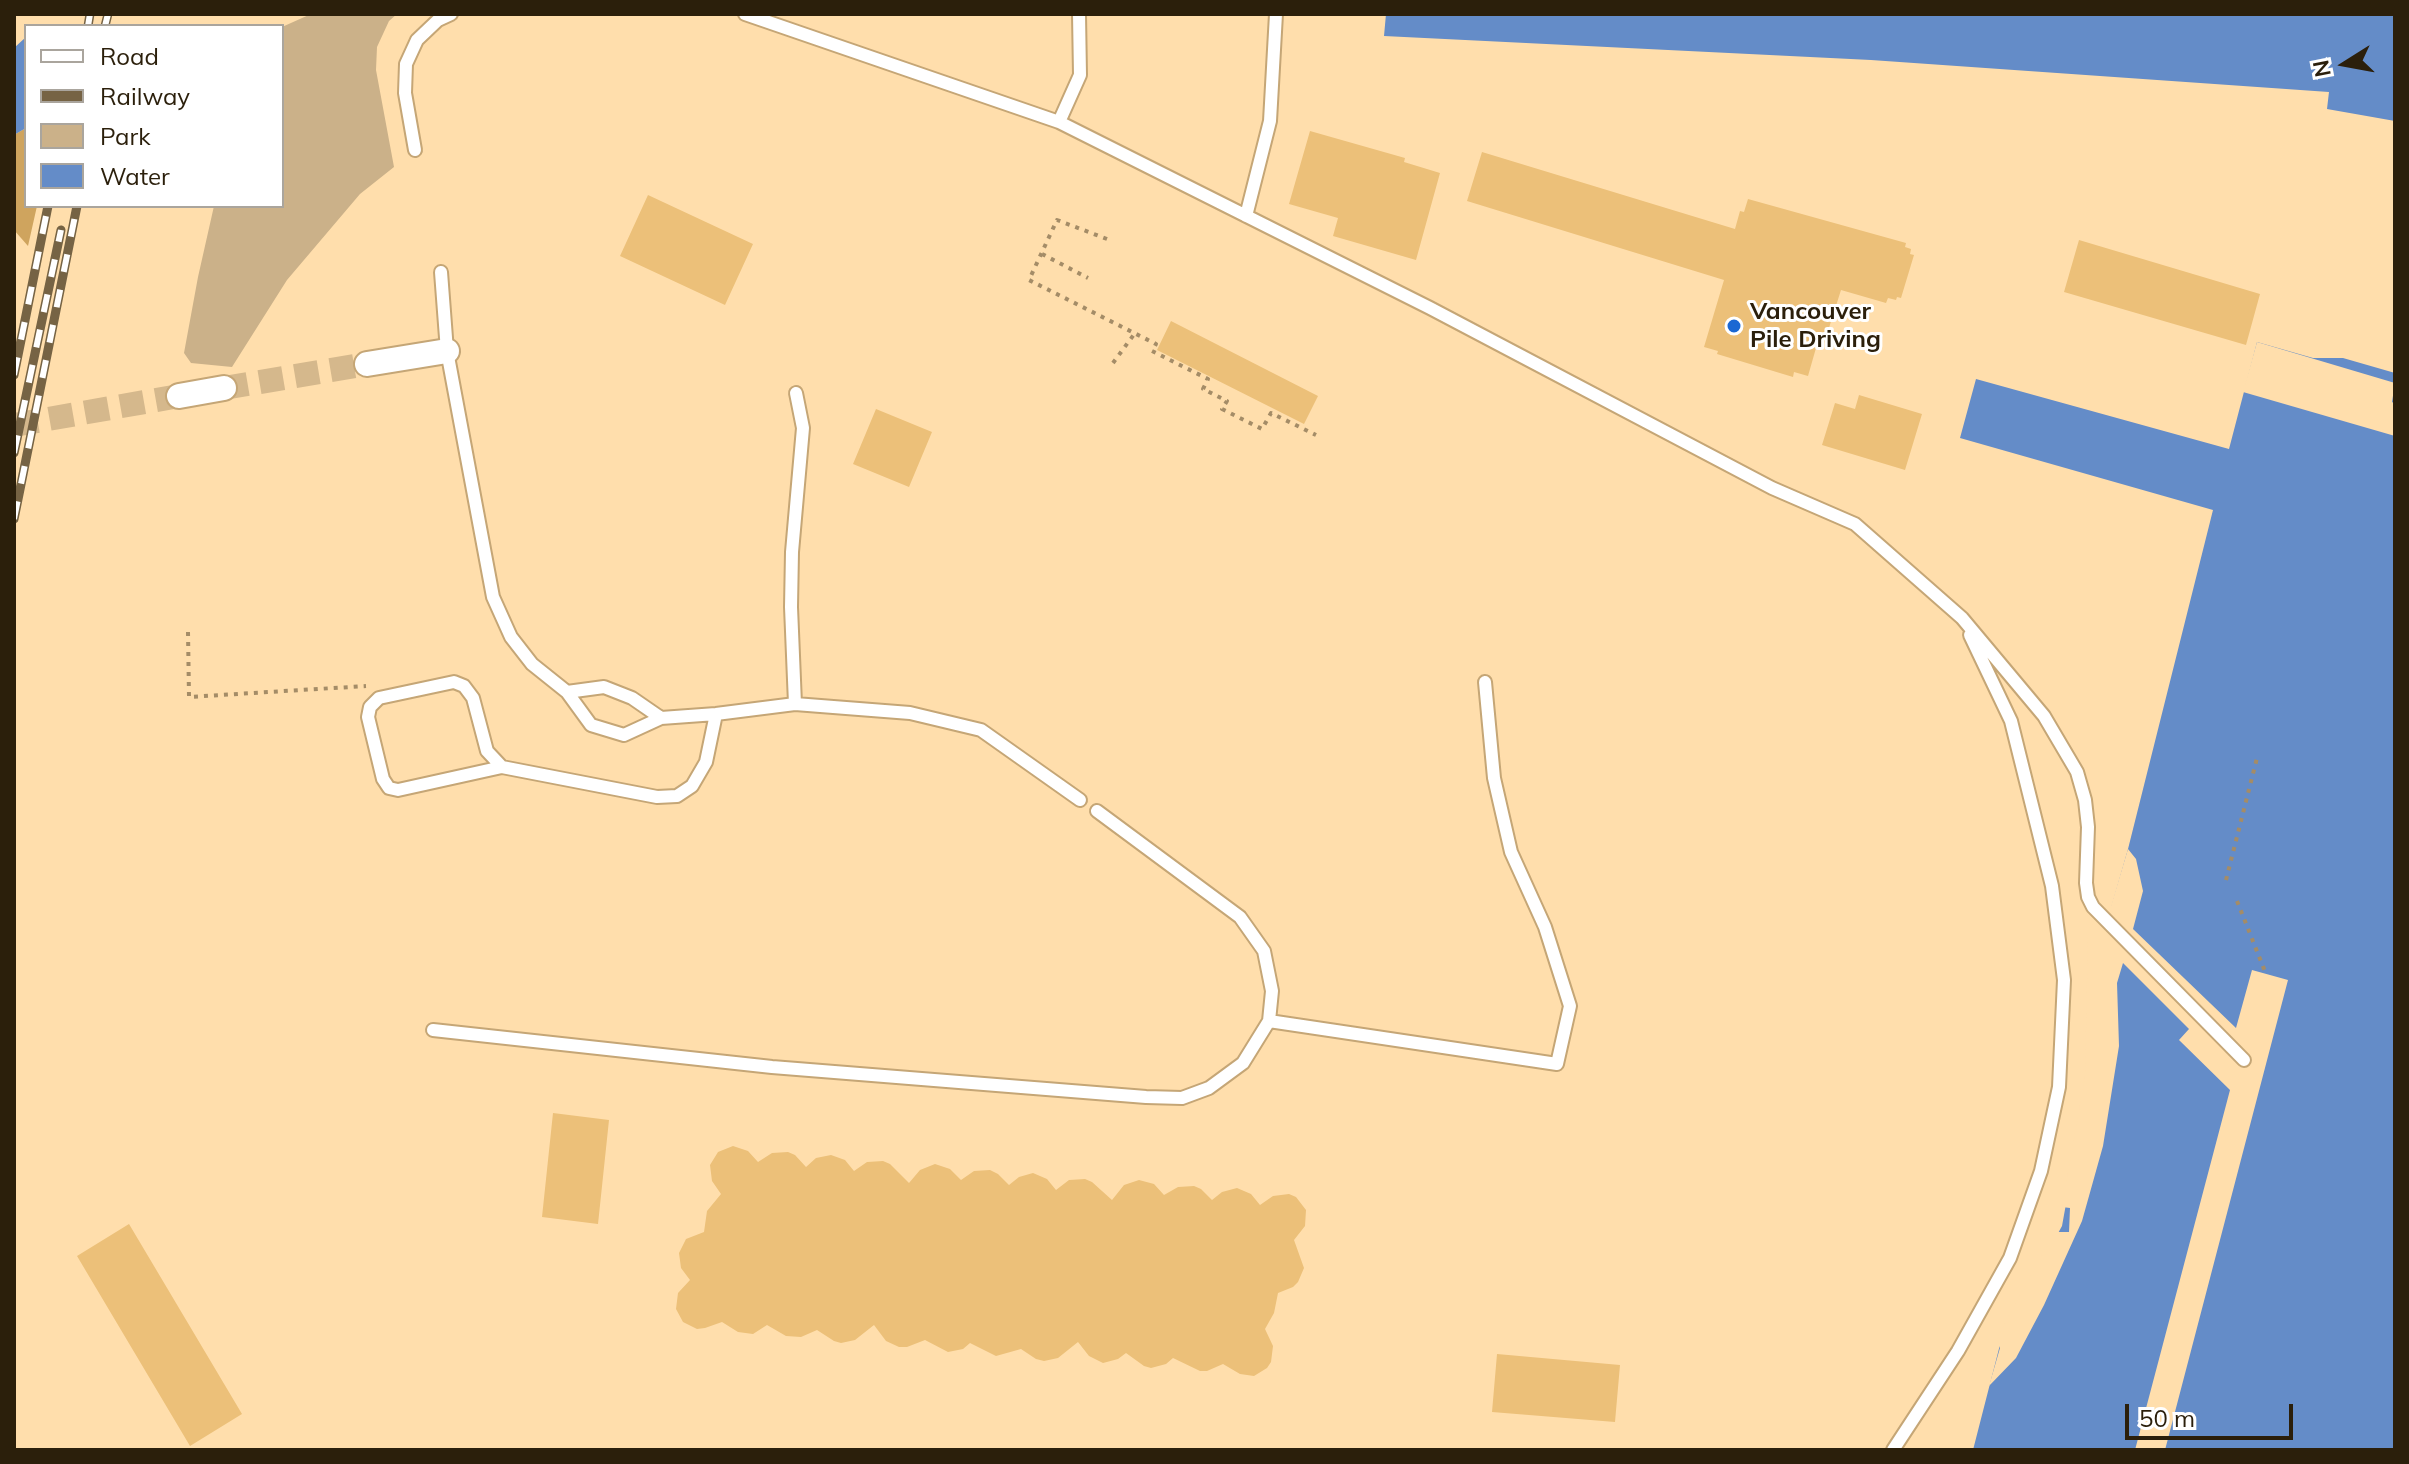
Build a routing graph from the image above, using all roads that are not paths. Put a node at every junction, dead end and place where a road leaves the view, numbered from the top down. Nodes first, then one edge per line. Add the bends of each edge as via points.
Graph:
1 (451, 14) edge
2 (745, 14) edge
3 (1079, 14) edge
4 (1276, 14) edge
5 (1059, 122) junction
6 (415, 150) dead end
7 (1246, 216) junction
8 (441, 272) dead end
9 (447, 351) junction
10 (367, 364) tunnel mouth
11 (224, 388) tunnel mouth
12 (796, 393) dead end
13 (179, 396) tunnel mouth
14 (1962, 618) junction
15 (1485, 682) dead end
16 (567, 692) junction
17 (795, 704) junction
18 (716, 714) junction
19 (661, 718) junction
20 (502, 767) junction
21 (1080, 800) dead end
22 (1097, 811) dead end
23 (1269, 1021) junction
24 (433, 1030) dead end
25 (2244, 1060) dead end
26 (1893, 1450) edge

1 - 6 lane via 417,40 406,64 405,93
2 - 5 lane
3 - 5 lane via 1080,75
4 - 7 lane via 1270,121
5 - 7 lane
7 - 14 lane via 1772,488 1855,524
8 - 9 lane
9 - 10 street
9 - 16 lane via 493,597 511,637 532,664
11 - 13 street
12 - 17 lane via 803,428 792,552
14 - 25 lane via 2044,716 2077,772 2085,800 2086,883 2093,907
14 - 26 lane via 2011,721 2052,886 2064,980 2059,1087 2041,1171 2010,1258
15 - 23 lane via 1494,778 1511,852 1545,927 1570,1006 1557,1064
16 - 19 lane via 604,687
16 - 19 lane via 591,725 624,735
17 - 18 lane
17 - 21 lane via 910,713 981,730
18 - 19 lane
18 - 20 lane via 706,762 692,786 677,796 657,797
20 - 20 lane via 487,751 473,698 464,686 454,682 379,698 370,707 368,717 389,788
22 - 23 lane via 1240,917 1264,951 1272,991
23 - 24 lane via 1243,1063 1209,1088 1182,1098 772,1067

